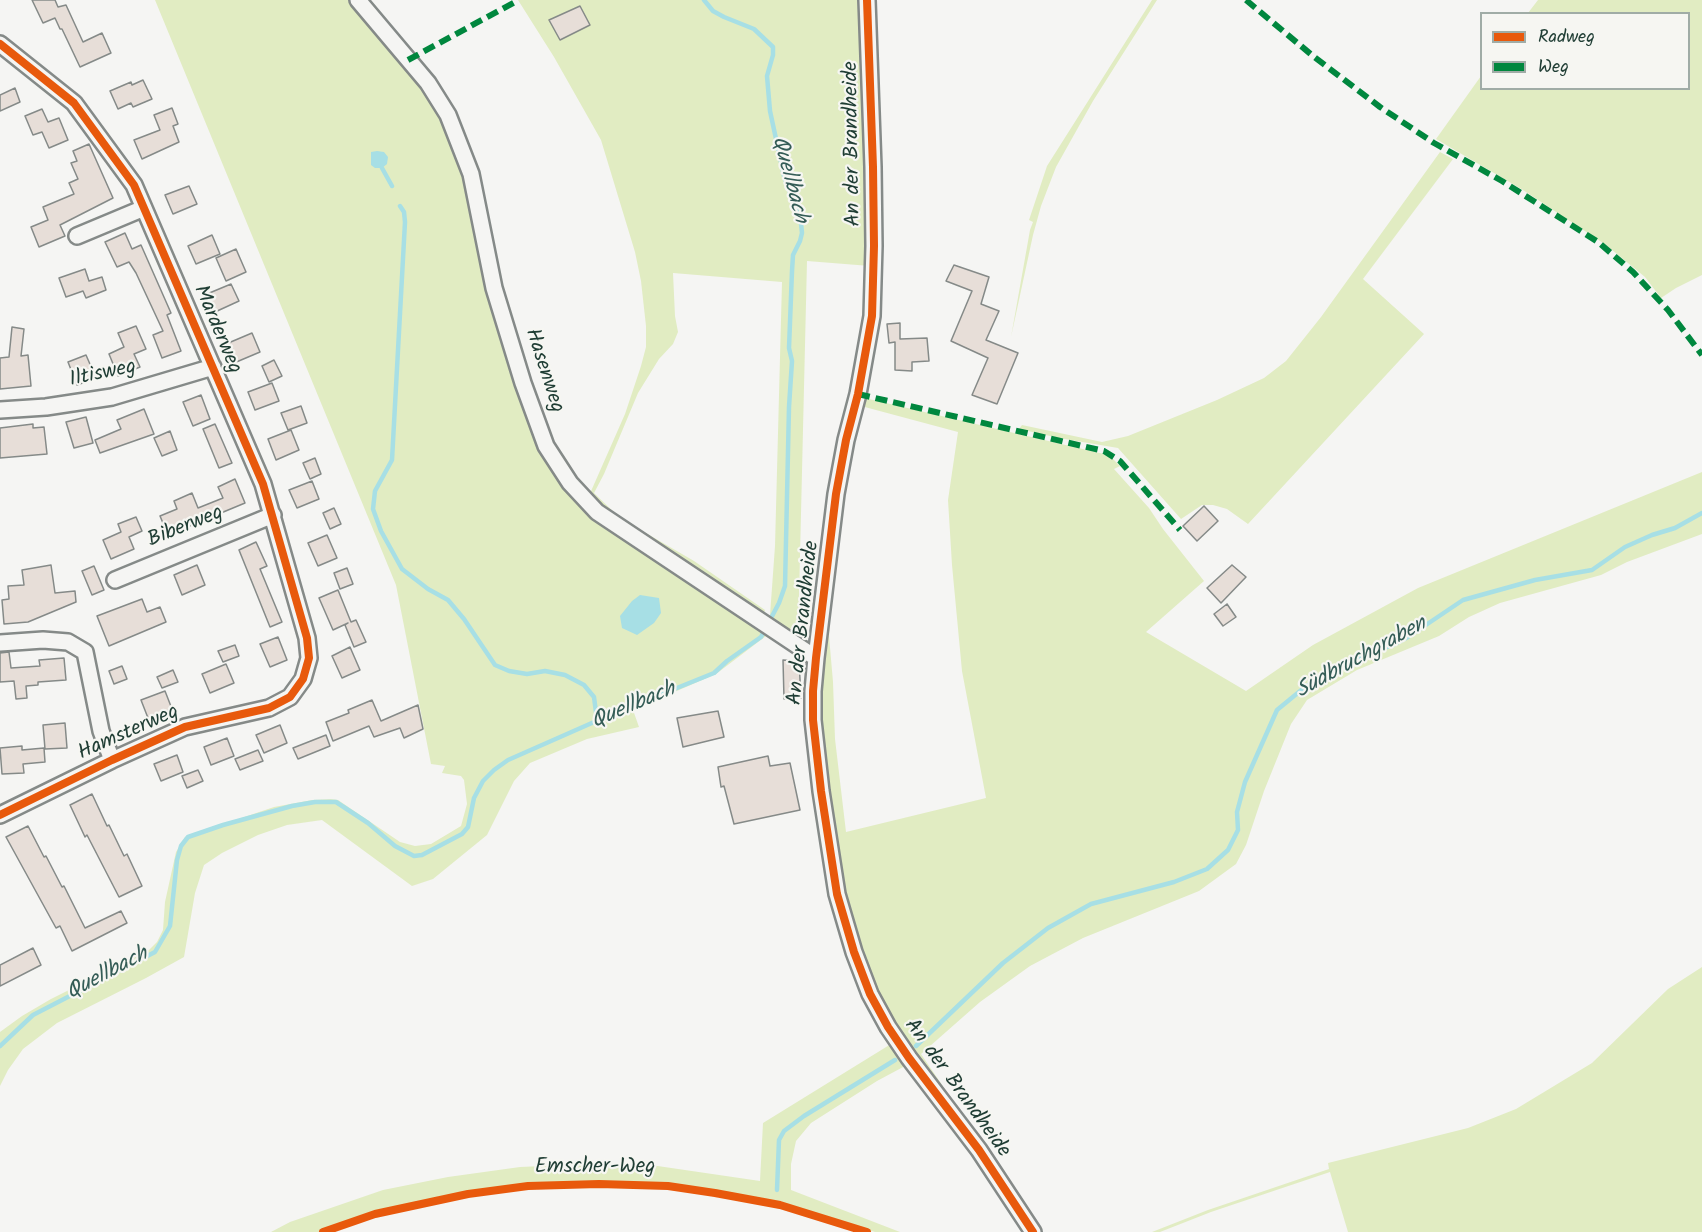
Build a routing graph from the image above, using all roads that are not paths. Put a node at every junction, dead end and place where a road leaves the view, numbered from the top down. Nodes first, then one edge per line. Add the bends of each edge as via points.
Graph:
1 (358, 0) edge
2 (867, 0) edge
3 (0, 44) edge
4 (144, 208) junction
5 (77, 236) dead end
6 (213, 367) junction
7 (0, 410) edge
8 (273, 515) junction
9 (115, 580) dead end
10 (0, 643) edge
11 (816, 658) junction
12 (303, 679) joint
13 (111, 760) junction
14 (0, 815) edge
15 (1033, 1232) edge

1 - 11 street, Hasenweg via 428,83 448,114 471,174 494,288 523,383 546,446 570,483 597,512
2 - 11 street, An der Brandheide via 873,167 872,316 836,494
3 - 4 street, Marderweg via 74,103 135,185
4 - 5 street
4 - 6 street, Marderweg
6 - 7 street, Iltisweg via 112,397
6 - 8 street, Marderweg
8 - 9 street, Biberweg
8 - 12 street, Marderweg via 308,638 309,658
10 - 13 street via 68,642 85,652
11 - 15 street, An der Brandheide via 814,738 837,894 870,994 888,1027
12 - 13 street, Hamsterweg via 290,697 269,708 186,727
13 - 14 street, Hamsterweg

